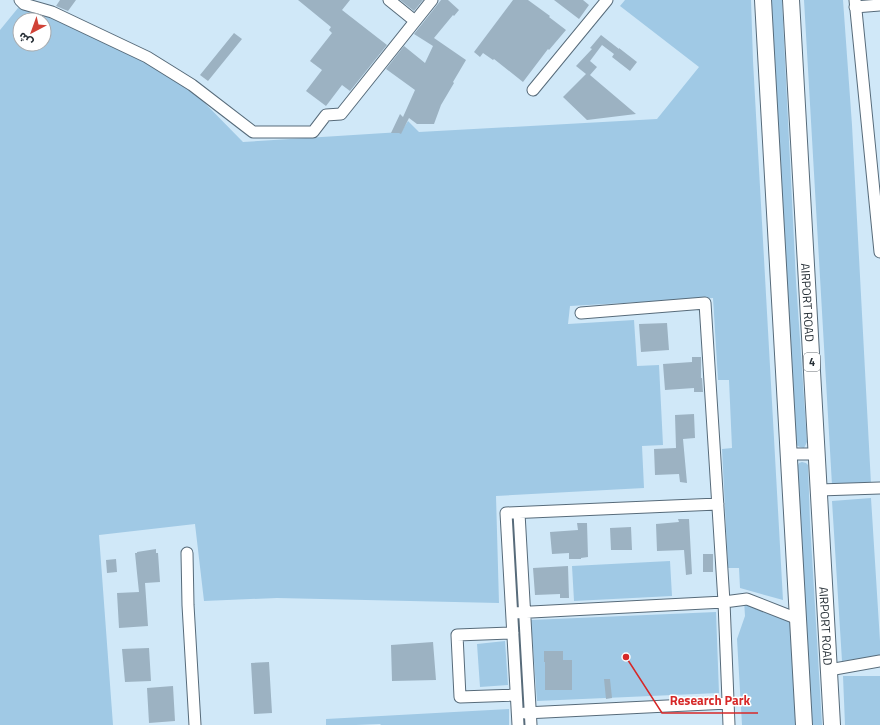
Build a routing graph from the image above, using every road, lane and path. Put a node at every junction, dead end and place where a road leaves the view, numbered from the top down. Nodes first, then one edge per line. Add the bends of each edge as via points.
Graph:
1 (20, 0) edge
2 (389, 0) edge
3 (432, 0) edge
4 (606, 0) edge
5 (763, 0) edge
6 (791, 0) edge
7 (855, 4) edge
8 (880, 6) edge
9 (415, 21) junction
10 (533, 90) dead end
11 (877, 185) edge
12 (880, 252) edge
13 (581, 313) dead end
14 (789, 454) junction
15 (817, 454) junction
16 (880, 488) edge
17 (819, 490) junction
18 (718, 504) junction
19 (519, 513) junction
20 (187, 554) dead end
21 (724, 602) junction
22 (525, 612) junction
23 (512, 613) junction
24 (798, 619) junction
25 (513, 633) junction
26 (880, 661) edge
27 (829, 670) junction
28 (516, 695) junction
29 (728, 703) junction
30 (530, 713) junction
31 (517, 714) junction
32 (195, 725) edge
33 (518, 725) edge
34 (531, 725) edge
35 (729, 725) edge
36 (804, 725) edge
37 (832, 725) edge

1 - 9 street via 24,4 52,12 147,57 192,85 253,132 313,132 326,115 341,114
2 - 9 street
3 - 9 street
4 - 10 street
5 - 14 highway
6 - 15 highway, AIRPORT ROAD / 4
7 - 8 street
7 - 11 street
11 - 12 street
13 - 18 street via 705,303
14 - 15 street
14 - 24 highway
15 - 17 highway, AIRPORT ROAD / 4
16 - 17 street
17 - 27 highway, AIRPORT ROAD / 4
18 - 19 street
18 - 21 street
19 - 22 street
19 - 23 street via 506,513
20 - 32 street
21 - 22 street
21 - 24 street via 747,599
21 - 29 street
22 - 23 street
22 - 30 street
23 - 25 street
24 - 36 highway
25 - 28 street
25 - 28 street via 457,635 460,697
26 - 27 street
27 - 37 highway, AIRPORT ROAD / 4
28 - 31 street
29 - 30 street
29 - 35 street
30 - 31 street
30 - 34 street
31 - 33 street

